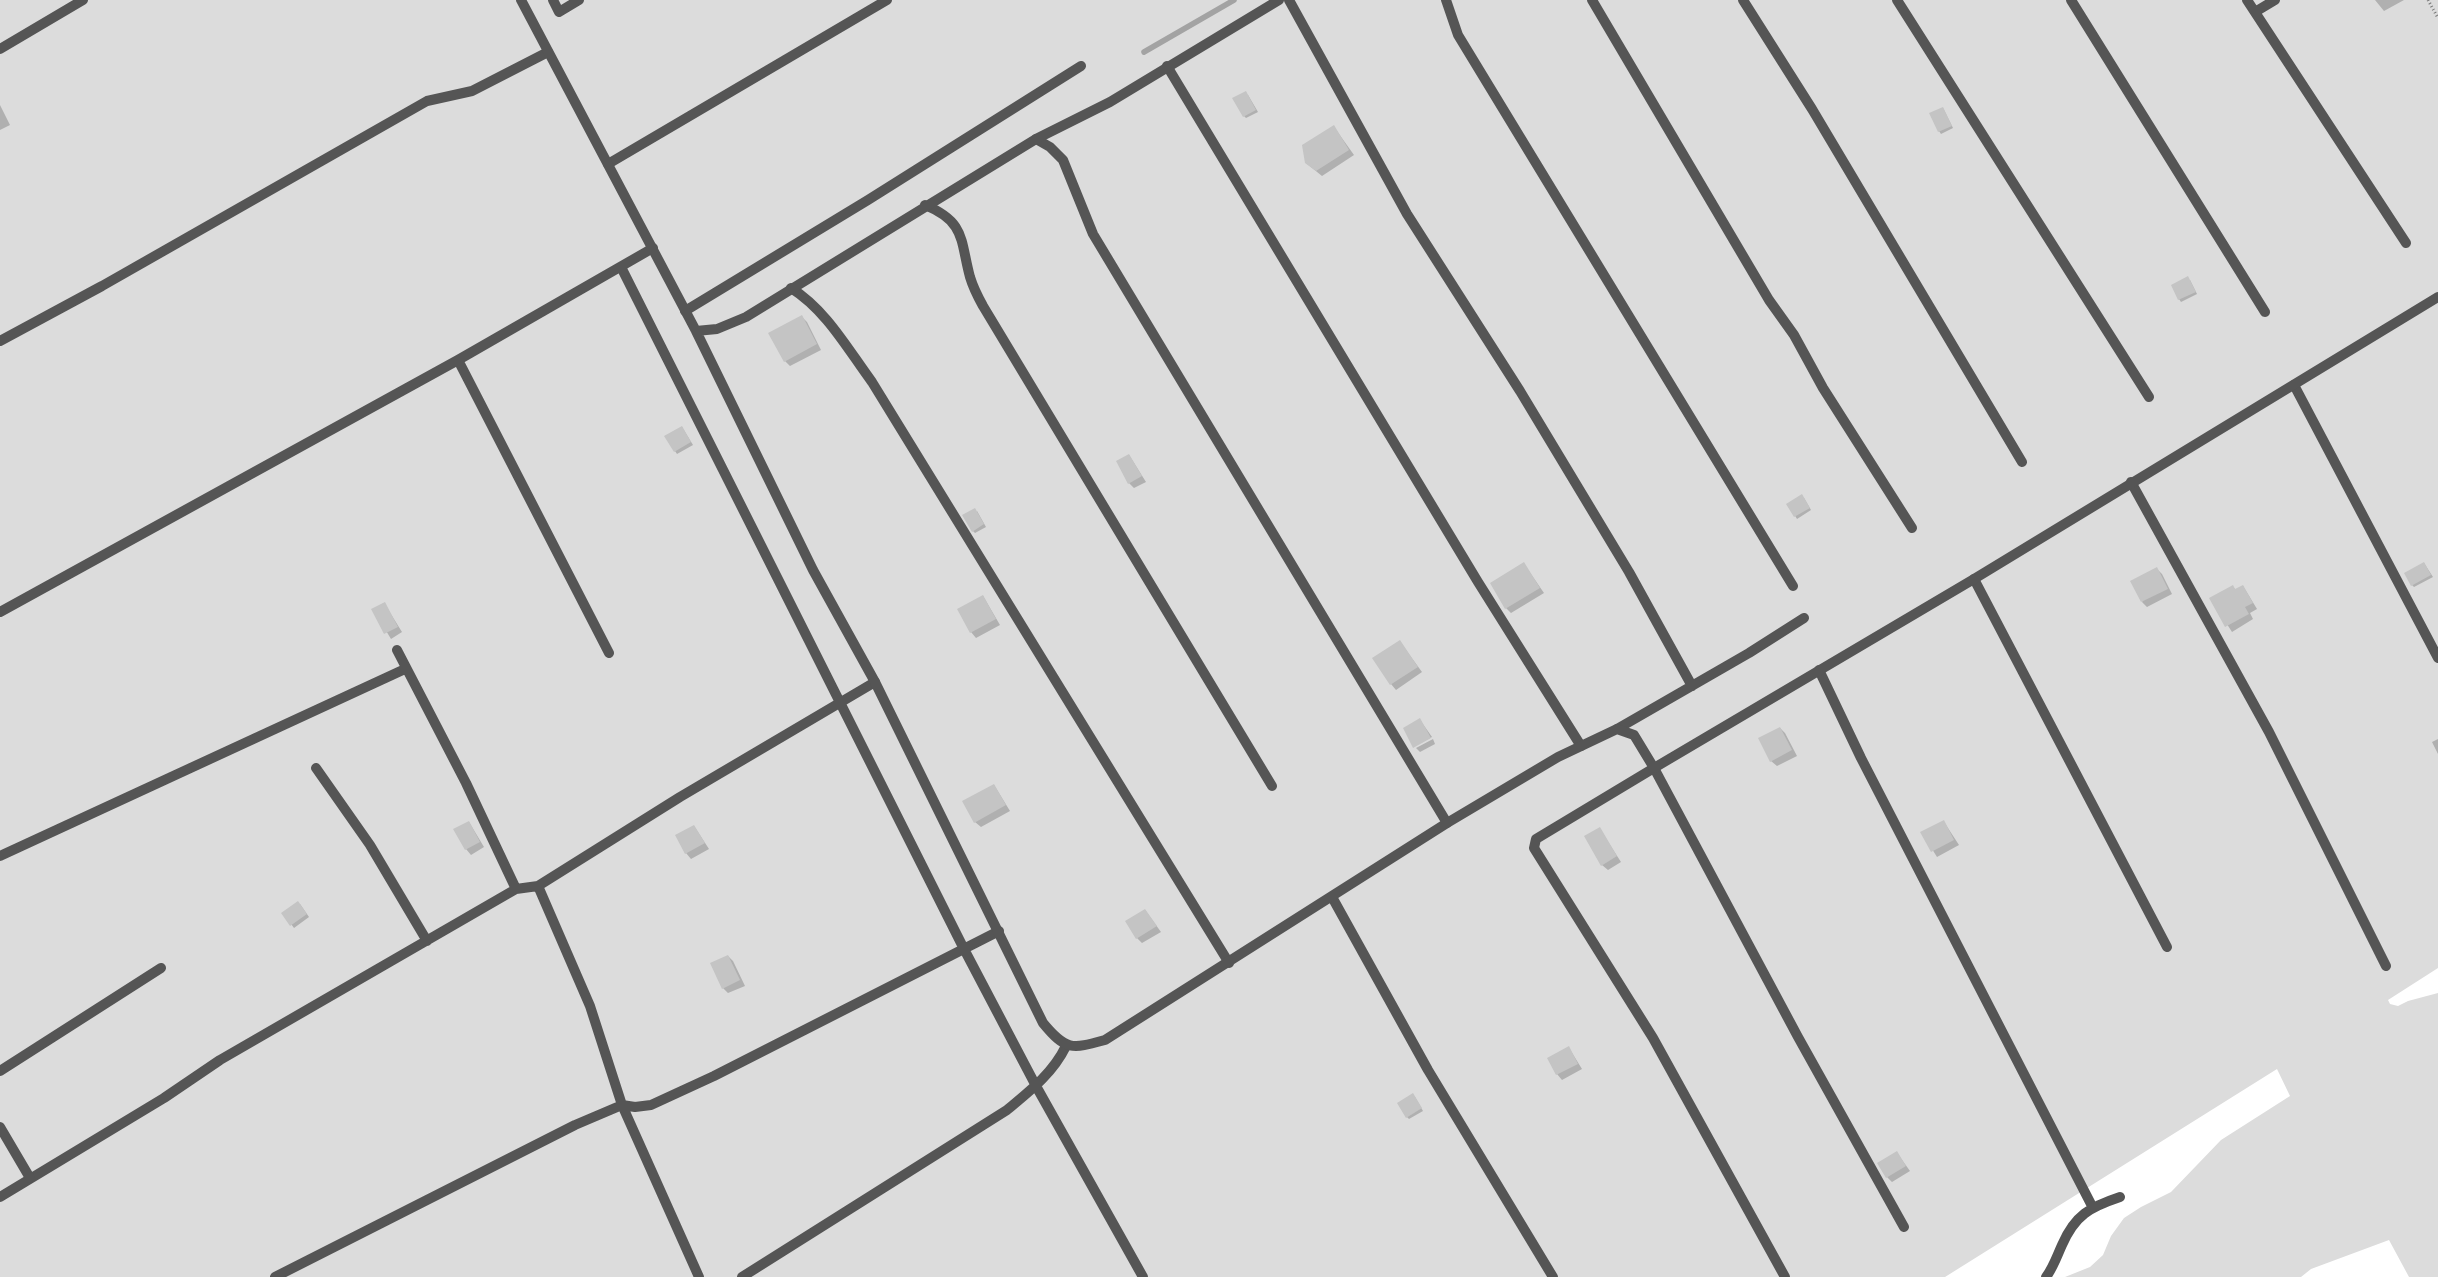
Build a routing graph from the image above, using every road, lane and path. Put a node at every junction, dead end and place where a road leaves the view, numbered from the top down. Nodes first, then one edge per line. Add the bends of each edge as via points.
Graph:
1 (83, 0) edge
2 (521, 0) edge
3 (553, 0) edge
4 (579, 0) edge
5 (887, 0) edge
6 (1279, 0) edge
7 (1289, 0) edge
8 (1446, 0) edge
9 (1592, 0) edge
10 (1743, 0) edge
11 (1897, 0) edge
12 (2071, 0) edge
13 (2247, 0) edge
14 (2274, 0) edge
15 (2428, 0) edge
16 (2255, 12) junction
17 (2438, 18) edge
18 (0, 49) edge
19 (548, 52) junction
20 (1081, 66) dead end
21 (1167, 66) junction
22 (1036, 139) junction
23 (608, 164) junction
24 (925, 206) junction
25 (2406, 243) dead end
26 (653, 248) junction
27 (621, 267) junction
28 (791, 288) junction
29 (2438, 297) edge
30 (685, 310) junction
31 (2265, 312) dead end
32 (696, 331) junction
33 (0, 341) edge
34 (458, 360) junction
35 (2294, 385) junction
36 (2149, 397) dead end
37 (2022, 462) dead end
38 (2131, 482) junction
39 (1912, 528) dead end
40 (1974, 578) junction
41 (1793, 586) dead end
42 (0, 612) edge
43 (1804, 618) dead end
44 (397, 650) dead end
45 (609, 652) dead end
46 (2438, 658) edge
47 (405, 669) junction
48 (1819, 670) junction
49 (874, 682) junction
50 (1692, 686) junction
51 (840, 702) junction
52 (1617, 729) junction
53 (1582, 746) junction
54 (316, 768) dead end
55 (1654, 768) junction
56 (1272, 786) dead end
57 (1446, 823) junction
58 (0, 856) edge
59 (538, 886) junction
60 (516, 889) junction
61 (1332, 897) junction
62 (999, 931) junction
63 (427, 941) junction
64 (2167, 947) dead end
65 (964, 949) junction
66 (1229, 963) junction
67 (2386, 966) dead end
68 (161, 968) dead end
69 (1066, 1046) junction
70 (0, 1071) edge
71 (1036, 1086) junction
72 (622, 1105) junction
73 (0, 1127) edge
74 (30, 1178) junction
75 (0, 1197) edge
76 (2120, 1197) dead end
77 (2092, 1206) junction
78 (1904, 1227) dead end
79 (275, 1277) edge
80 (699, 1277) edge
81 (742, 1277) edge
82 (1143, 1277) edge
83 (1553, 1277) edge
84 (1785, 1277) edge
85 (2046, 1277) edge

1 - 18 street
2 - 19 street
3 - 4 street via 559,12
5 - 23 street
6 - 21 street
7 - 50 street via 1407,214 1530,408 1629,572
8 - 41 street via 1458,34
9 - 39 street via 1769,300 1794,335 1822,388
10 - 37 street via 1812,109
11 - 36 street
12 - 31 street
13 - 16 street
14 - 16 street
15 - 17 path
16 - 25 street
19 - 23 street
19 - 33 street via 472,91 427,101
20 - 30 street
21 - 22 street via 1110,102
21 - 53 street via 1478,582
22 - 24 street
22 - 57 street via 1063,160 1093,234
23 - 26 street
24 - 28 street
24 - 56 street via 943,213 953,223 963,241 970,276 983,306
26 - 27 street
26 - 30 street
27 - 34 street
27 - 51 street
28 - 32 street via 746,317 717,329
28 - 66 street via 820,310 872,382
29 - 35 street
30 - 32 street
32 - 49 street via 814,570
34 - 42 street
34 - 45 street
35 - 38 street
35 - 46 street
38 - 40 street
38 - 67 street via 2269,732
40 - 48 street
40 - 64 street
43 - 50 street
44 - 47 street
47 - 58 street
47 - 60 street via 466,783
48 - 55 street
48 - 77 street via 1861,758
49 - 51 street
49 - 62 street
50 - 52 street
51 - 59 street
51 - 65 street
52 - 53 street
52 - 55 street via 1634,735
53 - 57 street via 1558,756
54 - 63 street via 370,845
55 - 78 street
55 - 84 street via 1536,839 1534,848 1653,1038
57 - 61 street
59 - 60 street
59 - 72 street via 590,1006
60 - 63 street
61 - 66 street
61 - 83 street via 1428,1070
62 - 65 street
62 - 69 street via 1043,1023
63 - 74 street via 220,1060 164,1098
65 - 71 street
65 - 72 street via 651,1105
66 - 69 street via 1105,1040 1078,1048
68 - 70 street
69 - 71 street via 1058,1062
71 - 81 street via 1007,1110
71 - 82 street
72 - 79 street via 575,1125
72 - 80 street
73 - 74 street
74 - 75 street
76 - 77 street
77 - 85 street via 2066,1236

